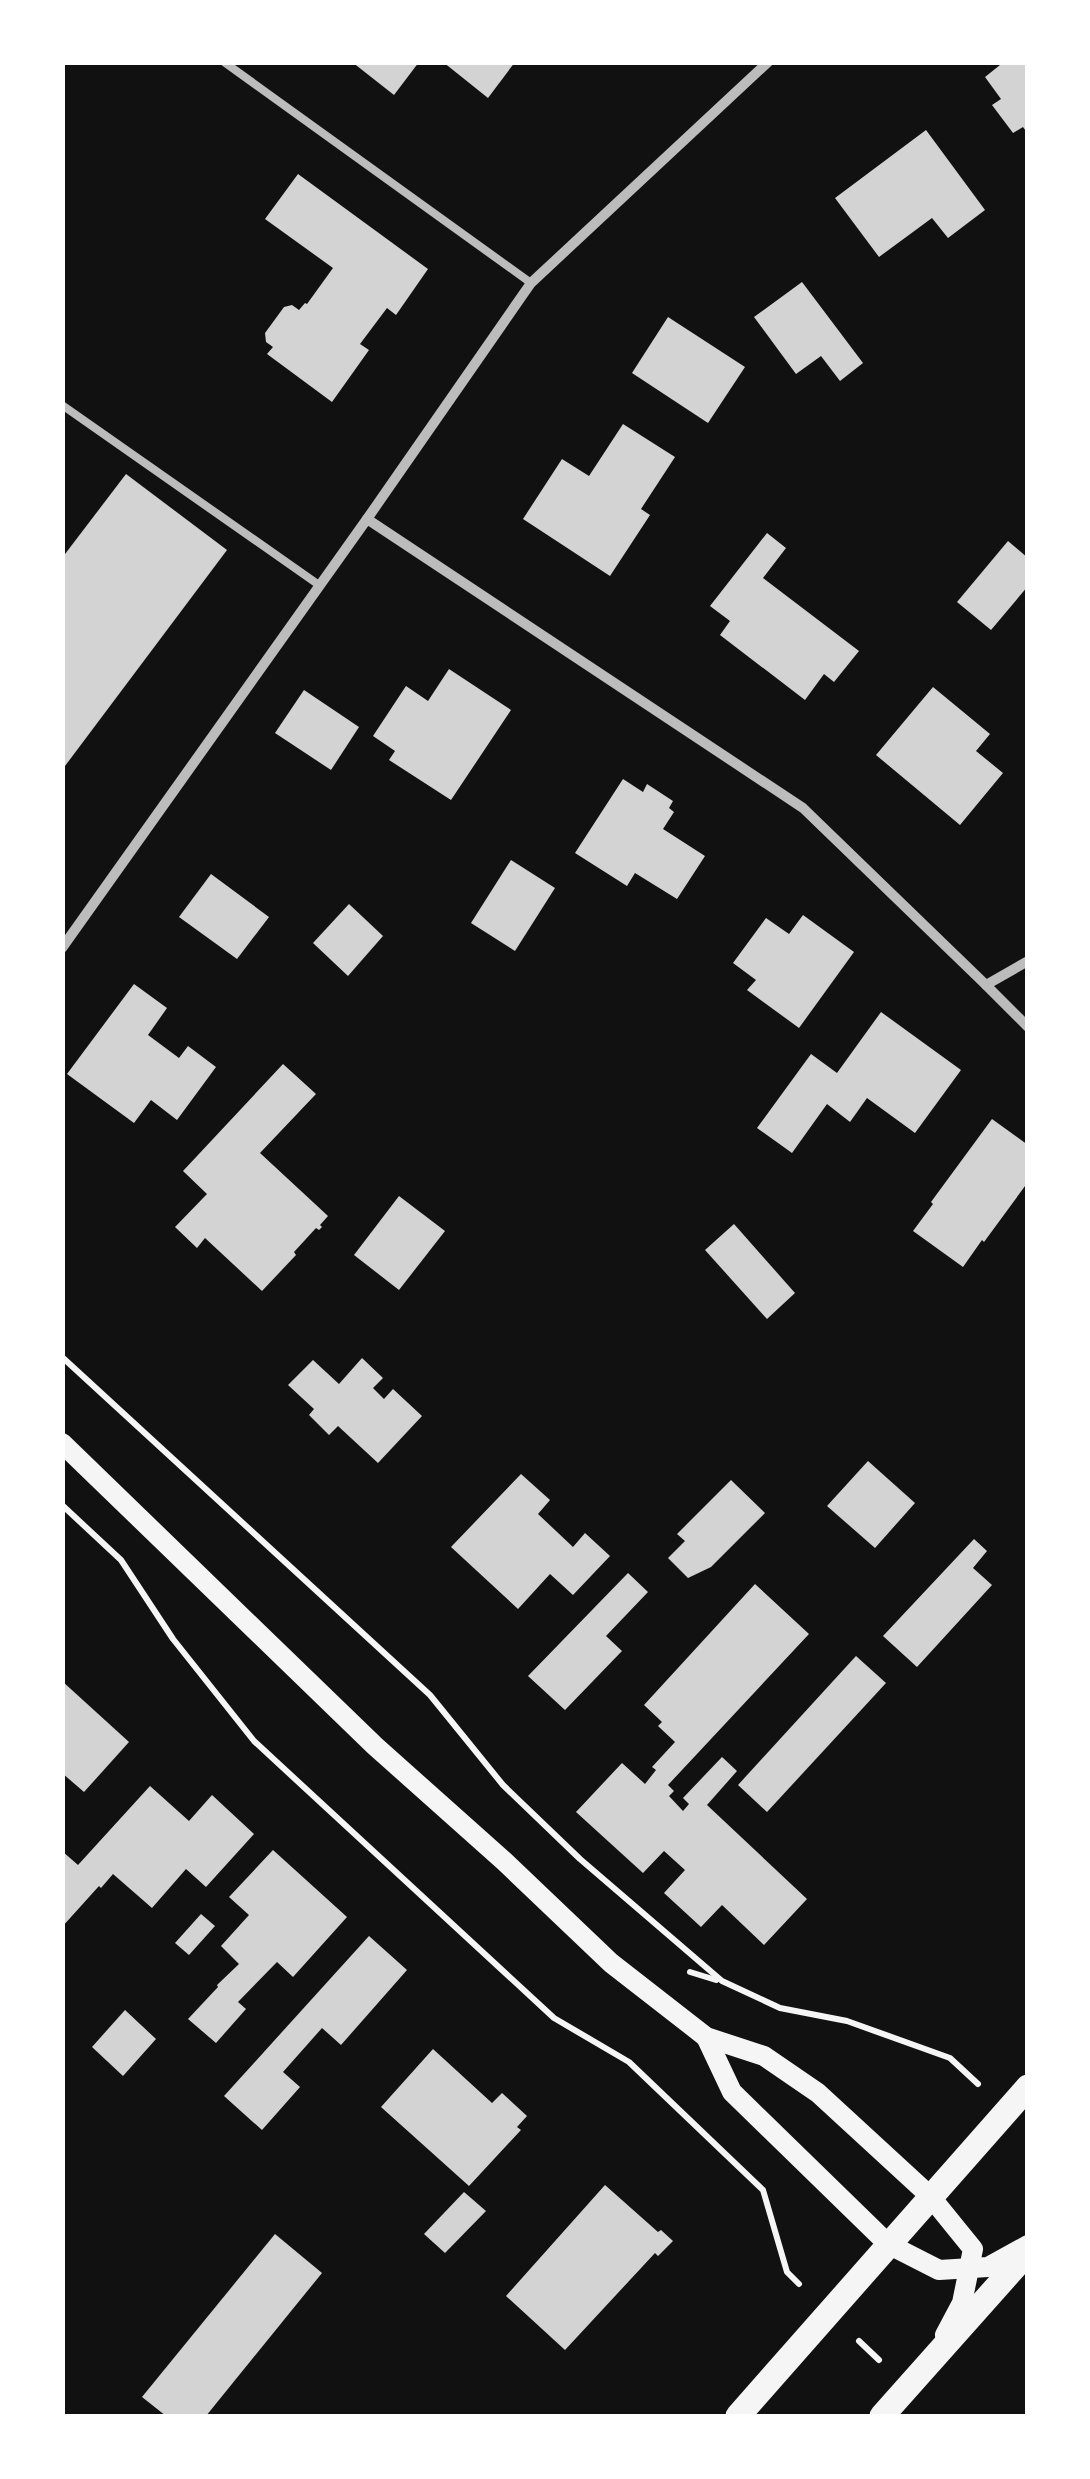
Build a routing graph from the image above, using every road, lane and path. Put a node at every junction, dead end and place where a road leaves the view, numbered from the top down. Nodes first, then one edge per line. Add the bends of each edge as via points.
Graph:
1 (224, 62) edge
2 (768, 62) edge
3 (531, 283) junction
4 (62, 406) edge
5 (367, 519) junction
6 (319, 585) junction
7 (62, 948) edge
8 (1028, 961) edge
9 (986, 985) junction
10 (1028, 1027) edge
11 (62, 1357) edge
12 (62, 1442) edge
13 (62, 1506) edge
14 (706, 2037) junction
15 (1028, 2087) edge
16 (1007, 2112) junction
17 (930, 2196) junction
18 (888, 2244) junction
19 (1028, 2249) edge
20 (969, 2268) junction
21 (829, 2313) junction
22 (917, 2379) junction
23 (738, 2416) edge
24 (882, 2416) edge

1 - 3 lane
2 - 3 street
3 - 5 street
4 - 6 lane
5 - 6 street
5 - 9 street via 803,808
6 - 7 street
8 - 9 street
9 - 10 street
11 - 16 path via 430,1695 503,1785 580,1858 722,1981 780,2008 847,2021 950,2058
12 - 14 main road via 400,1769 611,1963
13 - 21 path via 121,1560 254,1741 554,2018 629,2062 764,2190 787,2272
14 - 17 main road via 764,2056 818,2093
14 - 18 main road via 732,2092
15 - 16 main road
16 - 17 main road
17 - 18 main road
17 - 20 main road via 973,2248
18 - 20 main road via 939,2270
18 - 21 main road
19 - 20 main road
19 - 22 main road
20 - 22 main road via 962,2303
21 - 22 path
21 - 23 main road
22 - 24 main road

